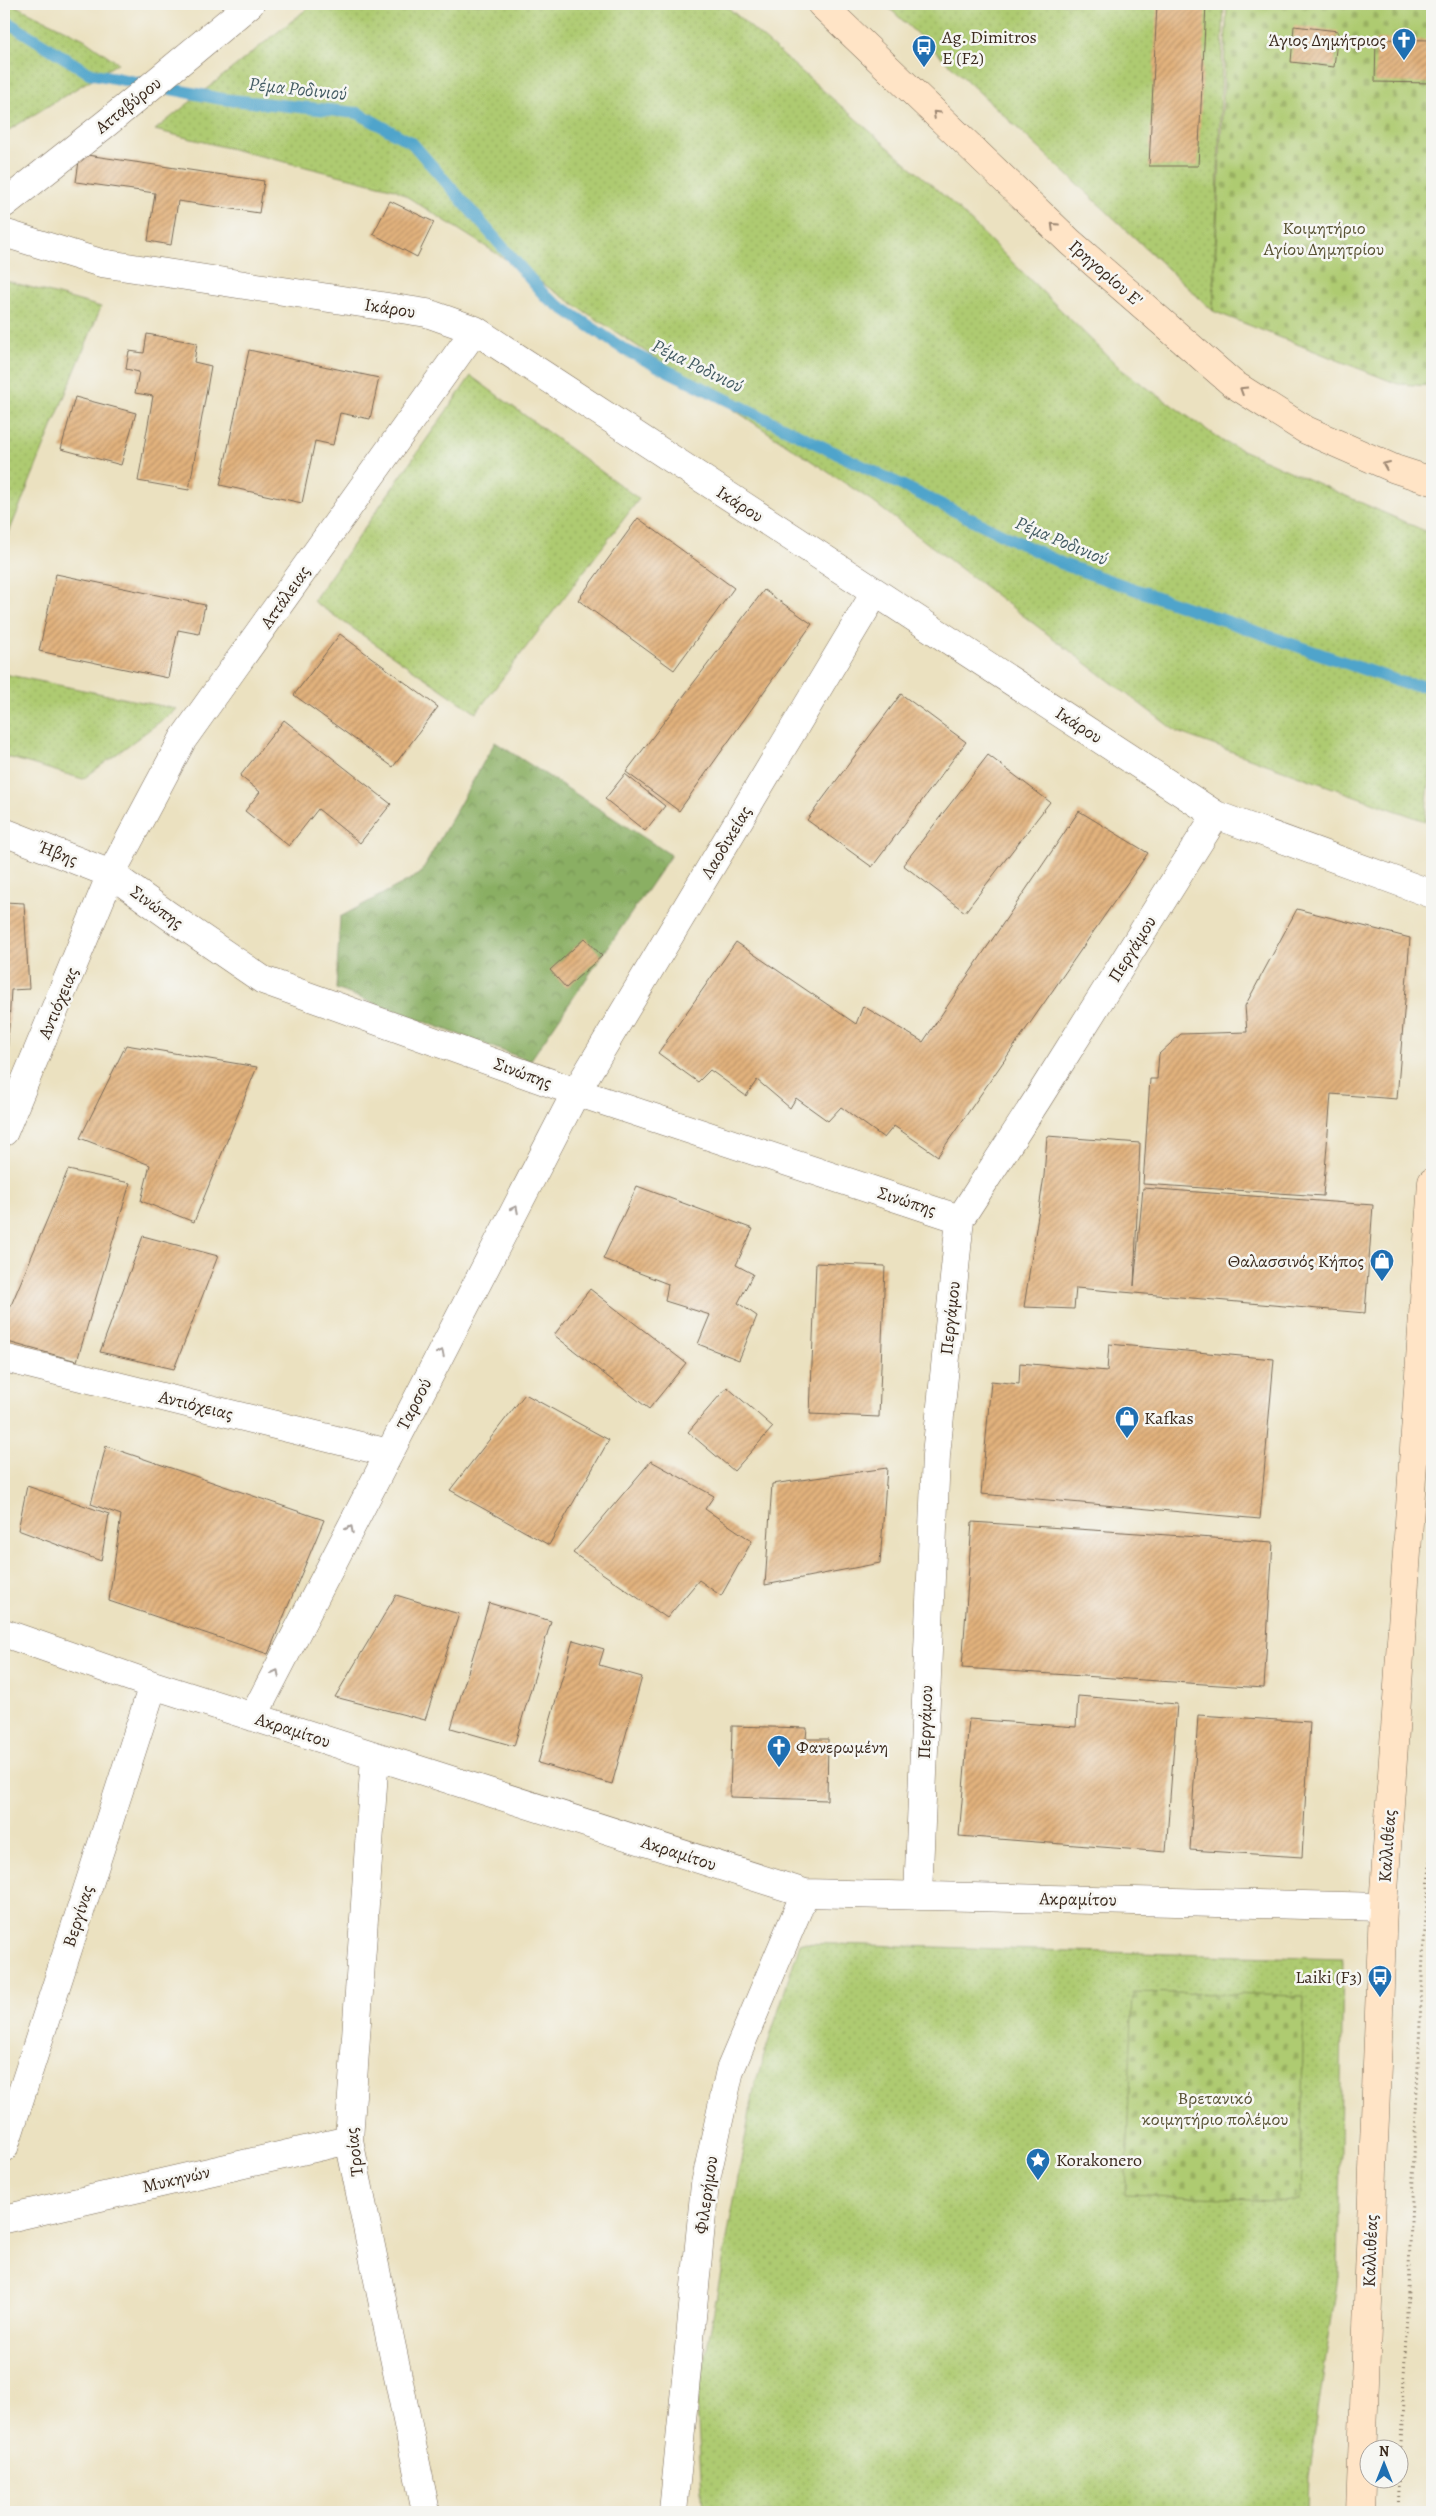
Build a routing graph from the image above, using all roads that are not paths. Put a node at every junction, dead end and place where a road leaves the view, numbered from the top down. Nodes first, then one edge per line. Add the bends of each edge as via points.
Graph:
1 (821, 4) edge
2 (243, 5) edge
3 (4, 204) edge
4 (4, 233) edge
5 (475, 330) junction
6 (1432, 481) edge
7 (875, 592) junction
8 (1216, 815) junction
9 (4, 832) edge
10 (111, 874) junction
11 (1432, 894) edge
12 (576, 1092) junction
13 (4, 1132) edge
14 (1432, 1182) edge
15 (960, 1219) junction
16 (4, 1358) edge
17 (389, 1453) junction
18 (4, 1633) edge
19 (153, 1685) junction
20 (253, 1717) junction
21 (375, 1756) junction
22 (805, 1893) junction
23 (918, 1896) junction
24 (1383, 1907) junction
25 (349, 2140) junction
26 (4, 2148) edge
27 (4, 2218) edge
28 (426, 2512) edge
29 (673, 2512) edge
30 (1360, 2512) edge

6 -> 1 main road, Γρηγορίου Ε' via 1306,430 1232,383 1070,242
2 - 3 street, Ατταβύρου via 178,64
4 - 5 street, Ικάρου via 102,264 427,314
5 - 7 street, Ικάρου
5 - 10 street, Αττάλειας via 183,739
7 - 8 street, Ικάρου
7 - 12 street, Λαοδικείας
8 - 11 street, Ικάρου
8 - 15 street, Περγάμου
9 - 10 street, Ήβης
10 - 12 street, Σινώπης via 262,980
10 - 13 street, Αντιόχειας
12 - 15 street, Σινώπης
17 -> 12 street, Ταρσού
14 - 24 main road, Καλλιθέας
15 - 23 street, Περγάμου via 936,1455
16 - 17 street, Αντιόχειας
20 -> 17 street, Ταρσού
18 - 19 street, Ακραμίτου
19 - 20 street, Ακραμίτου
19 - 26 street, Βεργίνας
20 - 21 street, Ακραμίτου
21 - 22 street, Ακραμίτου
21 - 25 street, Τροίας
22 - 23 street, Ακραμίτου
22 - 29 street, Φιλερήμου via 730,2070 705,2184
23 - 24 street, Ακραμίτου
24 - 30 main road, Καλλιθέας
25 - 27 street, Μυκηνών
25 - 28 street, Τροίας

